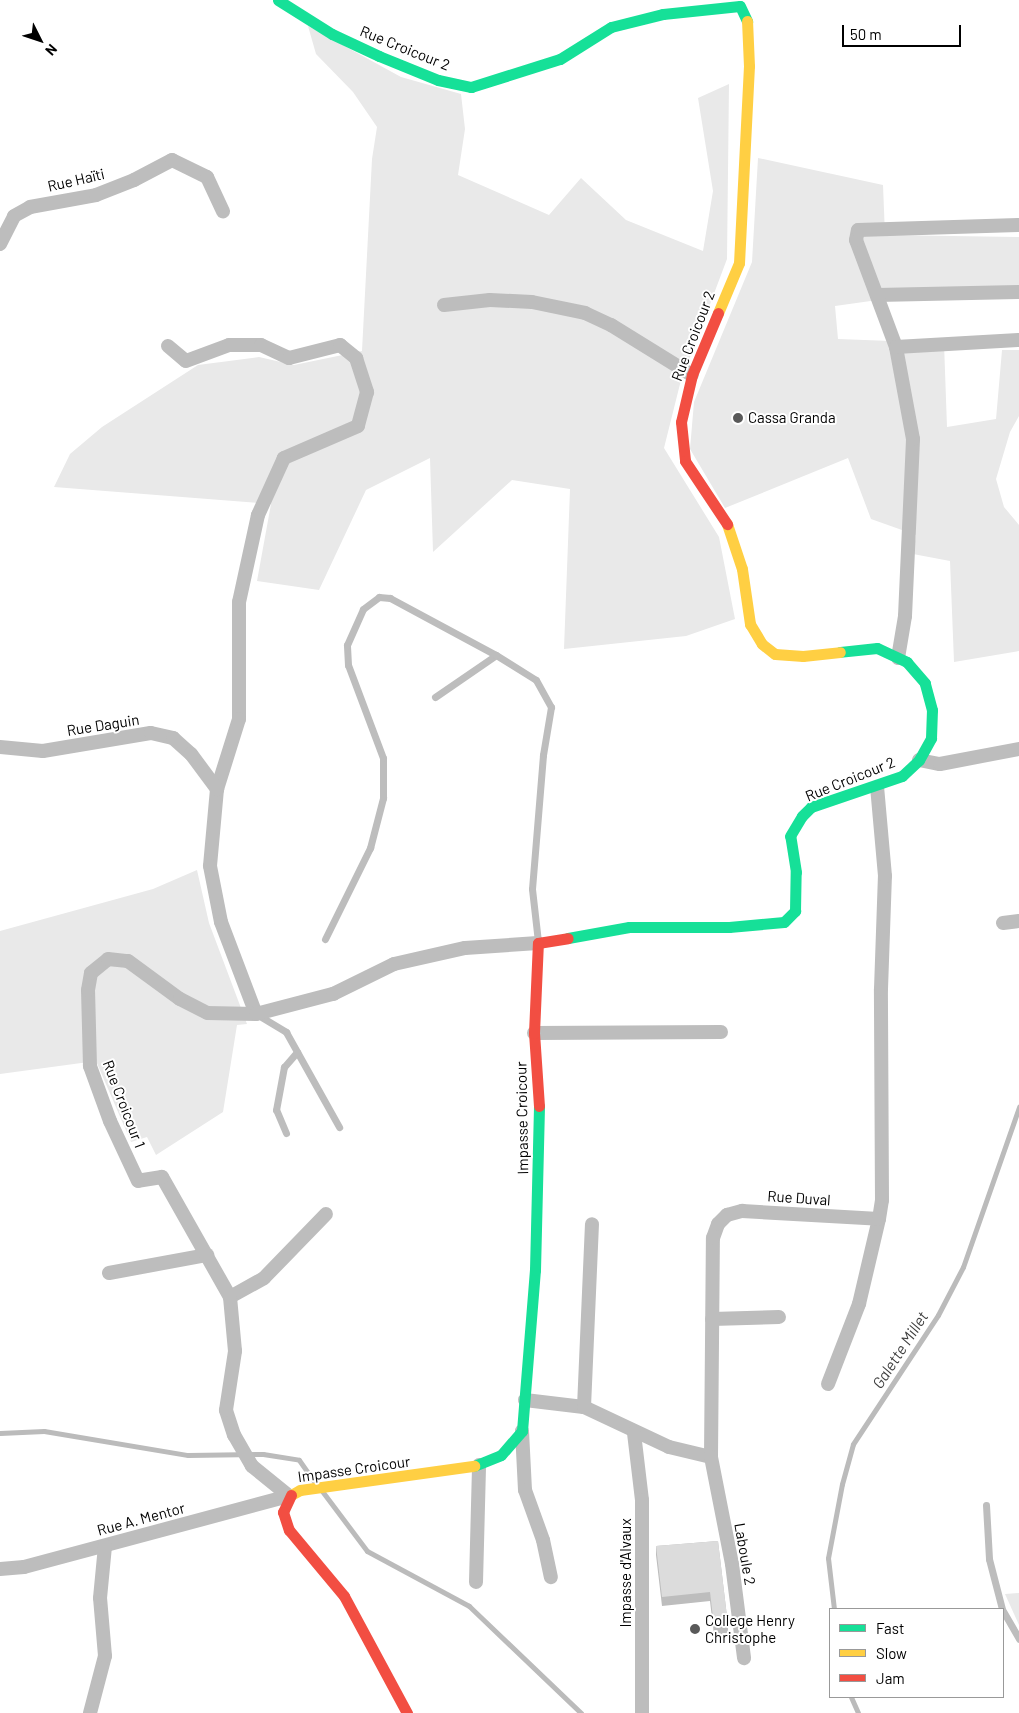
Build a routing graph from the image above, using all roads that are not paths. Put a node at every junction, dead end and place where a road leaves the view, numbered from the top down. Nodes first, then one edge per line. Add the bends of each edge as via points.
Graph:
1 (278, 0) edge
2 (744, 2) edge
3 (223, 212) dead end
4 (1019, 225) edge
5 (0, 244) edge
6 (1019, 292) edge
7 (877, 295) junction
8 (444, 305) dead end
9 (1019, 340) edge
10 (168, 346) dead end
11 (896, 347) junction
12 (692, 375) junction
13 (496, 655) junction
14 (898, 658) junction
15 (435, 697) dead end
16 (0, 747) edge
17 (1019, 749) edge
18 (919, 760) junction
19 (877, 787) junction
20 (217, 789) junction
21 (1019, 921) edge
22 (1003, 923) dead end
23 (325, 939) dead end
24 (538, 943) junction
25 (256, 1014) junction
26 (721, 1032) dead end
27 (534, 1033) junction
28 (297, 1052) junction
29 (339, 1127) dead end
30 (286, 1133) dead end
31 (326, 1214) dead end
32 (879, 1219) junction
33 (592, 1224) dead end
34 (208, 1255) junction
35 (109, 1273) dead end
36 (230, 1297) junction
37 (779, 1316) dead end
38 (712, 1319) junction
39 (828, 1384) dead end
40 (525, 1400) junction
41 (584, 1407) junction
42 (522, 1431) junction
43 (634, 1433) junction
44 (711, 1457) junction
45 (479, 1465) junction
46 (289, 1496) junction
47 (986, 1505) dead end
48 (106, 1546) junction
49 (0, 1569) edge
50 (551, 1577) dead end
51 (476, 1582) dead end
52 (1001, 1608) edge
53 (1004, 1613) edge
54 (1019, 1639) edge
55 (744, 1658) dead end
56 (90, 1713) edge
57 (407, 1713) edge
58 (642, 1713) edge

1 - 2 street, Rue Croicour 2 via 332,34 379,56 438,80 471,87 560,59 611,27 663,14
2 - 12 street, Rue Croicour 2 via 749,66 739,263
3 - 5 street, Rue Haïti via 208,178 172,160 96,195 30,207 14,216
4 - 7 street via 858,230 856,240
6 - 7 street
7 - 11 street
8 - 12 street via 490,300 524,302 585,313 610,324
9 - 11 street
10 - 20 street via 186,362 229,344 261,345 289,358 340,345 356,358 367,392 358,426 284,458 258,515 238,602 239,719
11 - 14 street via 913,440 905,616
12 - 14 street, Rue Croicour 2 via 681,422 685,461 729,528 742,570 750,624 762,644 775,654 803,656 877,648
13 - 15 lane
13 - 23 lane, Impasse Croicour via 390,598 379,597 363,609 347,644 348,665 382,758 383,798 370,848
13 - 24 lane, Impasse Croicour via 536,680 551,707 543,755 532,889
14 - 18 street, Rue Croicour 2 via 907,662 925,683 932,710 931,738
16 - 20 street, Rue Daguin via 42,751 151,733 173,738 185,748
17 - 18 street via 940,764
18 - 19 street, Rue Croicour 2 via 902,776
19 - 24 street, Rue Croicour 2 via 860,789 811,807 802,816 790,836 796,872 795,911 784,922 729,927 629,927
19 - 32 street via 885,876 881,989 882,1200
20 - 25 street via 210,866 221,922
21 - 22 street
24 - 25 street, Rue Croicour 1 via 465,948 394,964 333,994
24 - 27 street, Impasse Croicour
25 - 28 lane via 286,1032
25 - 34 street, Rue Croicour 1 via 207,1013 180,999 128,961 108,959 91,973 88,990 90,1066 110,1121 138,1181 162,1177
26 - 27 street
27 - 40 street, Impasse Croicour via 540,1128 535,1270
28 - 29 lane
28 - 30 lane via 284,1067 276,1110
31 - 36 street via 264,1278
32 - 38 street, Rue Duval via 742,1211 727,1215 718,1224 713,1238
32 - 39 street via 859,1304
33 - 41 street
34 - 35 street
34 - 36 street, Rue Croicour 1
36 - 46 street, Rue Croicour 1 via 234,1351 226,1410 234,1435 252,1466
37 - 38 street
38 - 44 street, Rue Duval
40 - 41 street
40 - 42 street, Impasse Croicour
41 - 43 street
42 - 45 street, Impasse Croicour via 502,1455
42 - 50 street via 528,1506 543,1540
43 - 44 street via 669,1447
43 - 58 street, Impasse d'Alvaux via 642,1500
44 - 55 street, Laboule 2 via 732,1564
45 - 46 street, Impasse Croicour via 308,1488
45 - 51 street
46 - 48 street, Rue A. Mentor
46 - 57 street via 283,1512 289,1530 336,1583
47 - 52 lane via 989,1559
48 - 49 street, Rue A. Mentor via 24,1567
48 - 56 street via 100,1598 105,1656
53 - 54 lane

